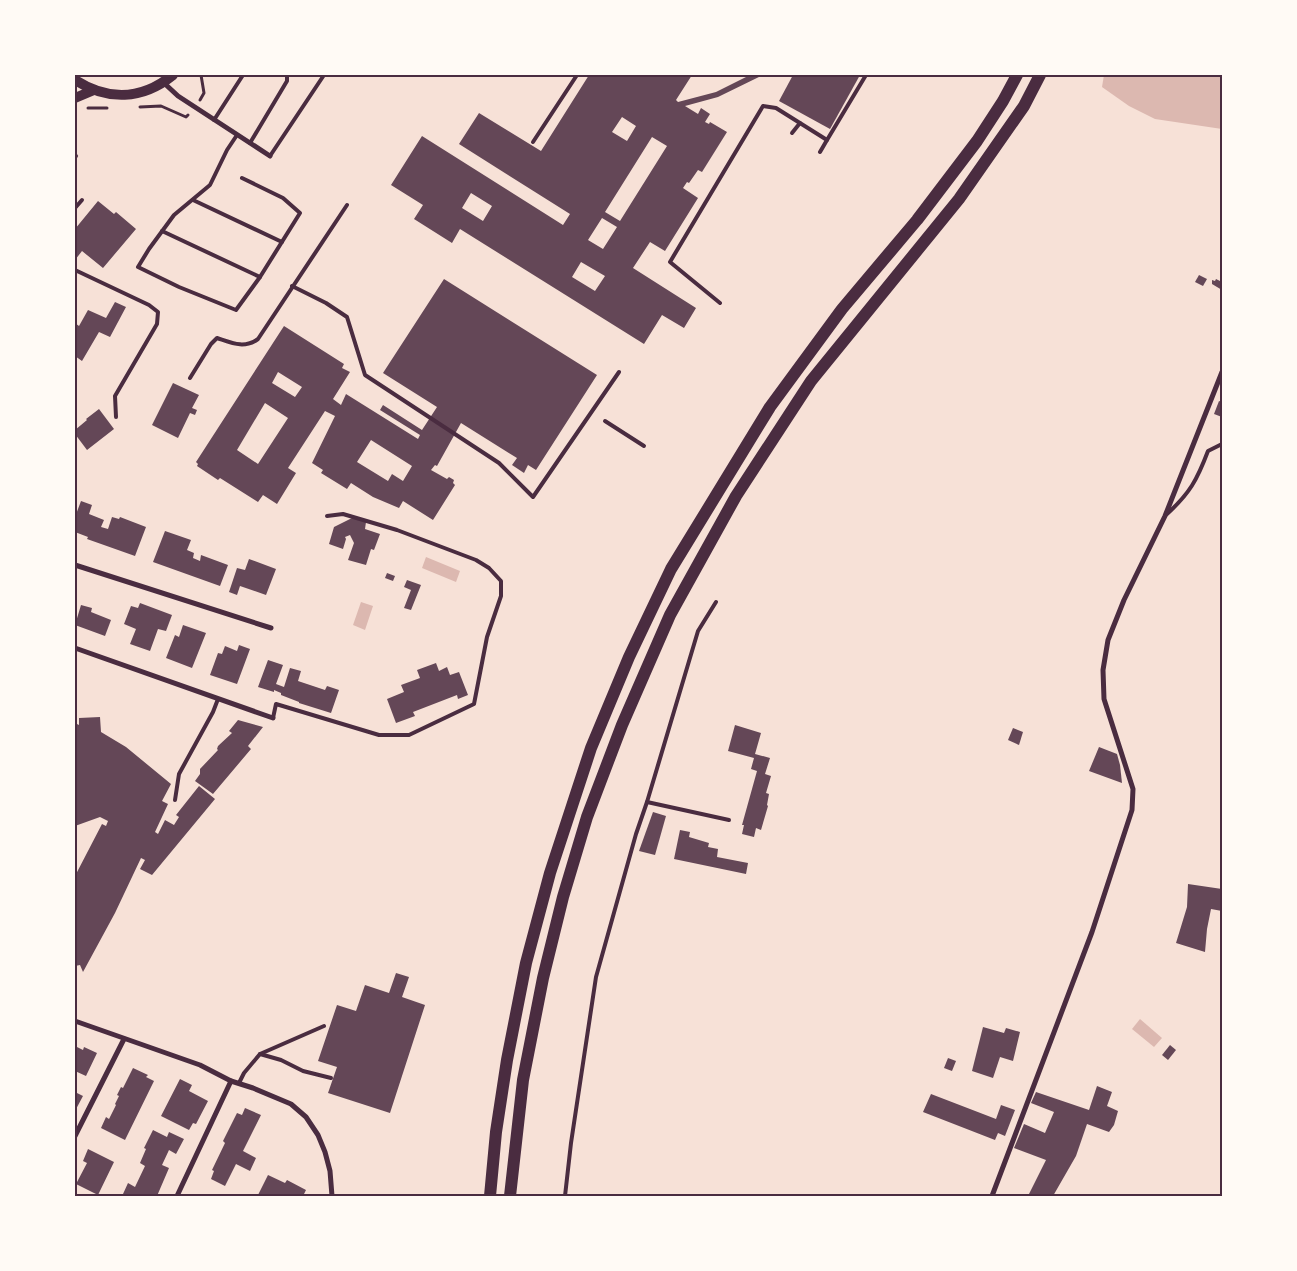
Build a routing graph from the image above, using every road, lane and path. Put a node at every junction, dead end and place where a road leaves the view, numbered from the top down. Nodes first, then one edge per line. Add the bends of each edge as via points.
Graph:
1 (173, 75) edge
2 (202, 75) edge
3 (243, 75) edge
4 (287, 75) edge
5 (324, 75) edge
6 (577, 75) edge
7 (866, 75) edge
8 (1005, 75) edge
9 (1017, 75) edge
10 (1040, 75) edge
11 (75, 80) edge
12 (164, 83) junction
13 (94, 90) junction
14 (1009, 90) junction
15 (75, 98) edge
16 (195, 107) junction
17 (84, 108) dead end
18 (115, 108) dead end
19 (136, 108) dead end
20 (214, 120) junction
21 (800, 123) junction
22 (792, 133) dead end
23 (237, 135) junction
24 (827, 140) junction
25 (533, 142) dead end
26 (250, 143) junction
27 (820, 152) dead end
28 (270, 156) joint
29 (242, 178) dead end
30 (82, 200) dead end
31 (193, 200) junction
32 (347, 205) dead end
33 (75, 208) edge
34 (162, 231) junction
35 (282, 242) junction
36 (75, 270) edge
37 (260, 277) junction
38 (292, 286) junction
39 (720, 303) dead end
40 (619, 372) dead end
41 (1222, 372) edge
42 (190, 378) dead end
43 (116, 417) dead end
44 (605, 421) dead end
45 (1222, 444) edge
46 (644, 446) dead end
47 (328, 516) dead end
48 (1165, 516) junction
49 (75, 565) edge
50 (716, 602) dead end
51 (271, 628) dead end
52 (75, 648) edge
53 (218, 699) junction
54 (273, 718) joint
55 (174, 800) dead end
56 (647, 802) junction
57 (729, 820) dead end
58 (75, 1021) edge
59 (324, 1026) dead end
60 (124, 1039) junction
61 (260, 1054) junction
62 (330, 1078) dead end
63 (231, 1081) junction
64 (239, 1083) junction
65 (75, 1136) edge
66 (177, 1196) edge
67 (332, 1196) edge
68 (490, 1196) edge
69 (510, 1196) edge
70 (565, 1196) edge
71 (992, 1196) edge

1 - 12 main road
2 - 16 path via 204,93
3 - 20 lane
4 - 26 lane via 287,81
5 - 28 lane
6 - 25 lane
7 - 24 lane
8 - 14 main road
9 - 14 main road
10 - 69 main road via 1024,106 959,199 811,381 736,496 670,614 587,817 563,897 523,1080
11 - 13 main road
12 - 13 main road via 129,95 111,95
12 - 16 street
13 - 15 main road
14 - 68 main road via 977,141 917,220 842,309 770,407 671,569 629,657 591,748 550,873 526,963 507,1060
16 - 19 path via 186,117 160,106
16 - 20 street
17 - 18 path
20 - 23 street
21 - 22 lane
21 - 24 lane
21 - 39 lane via 776,108 763,106 670,262
23 - 26 street
23 - 31 lane via 210,185
24 - 27 lane
26 - 28 street
29 - 35 lane via 283,198 300,213
30 - 33 lane
31 - 34 lane via 174,215
31 - 35 lane
32 - 38 lane
34 - 37 lane
34 - 37 lane via 138,267 179,287 236,310
35 - 37 lane
36 - 43 lane via 149,304 158,312 157,324 115,396
38 - 40 lane via 347,317 365,375 499,463 533,497
38 - 42 lane via 258,339 250,345 217,338
41 - 48 street
44 - 46 lane
45 - 48 lane via 1208,451 1198,480 1184,499
47 - 54 lane via 343,514 397,530 476,560 501,581 502,596 487,637 474,704 409,735 379,735 276,704
48 - 71 street via 1124,600 1108,640 1103,670 1104,699 1133,789 1132,810 1092,932
49 - 51 street
50 - 56 lane via 698,631
52 - 53 street
53 - 54 street
53 - 55 lane via 179,774
56 - 57 lane
56 - 70 lane via 596,977
58 - 60 street
59 - 61 lane
60 - 63 street via 200,1065
60 - 65 street
61 - 62 lane
61 - 64 lane
63 - 64 street
63 - 66 street
64 - 67 street via 291,1104 306,1117 325,1152

